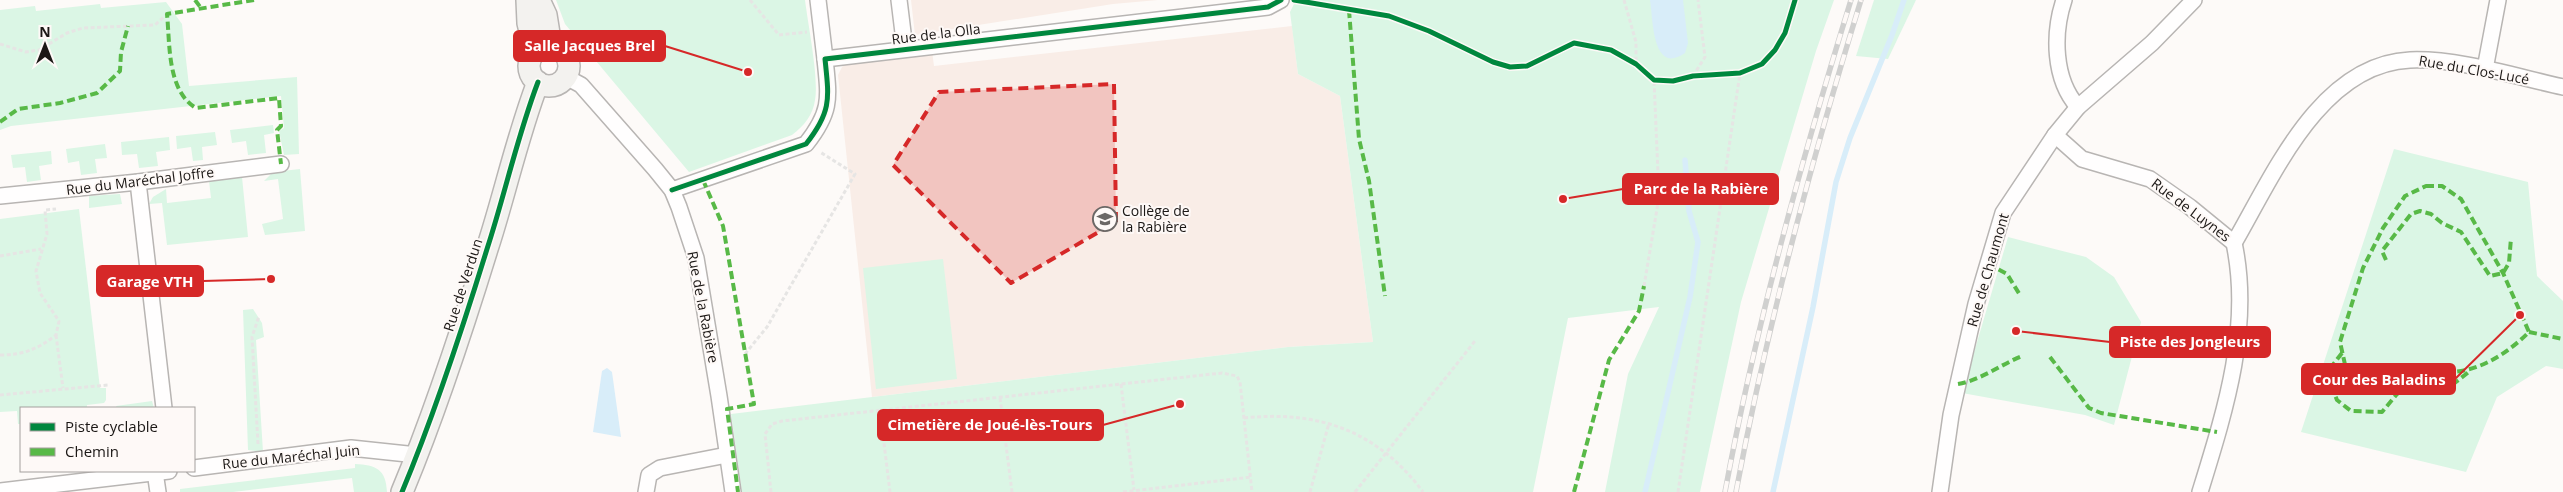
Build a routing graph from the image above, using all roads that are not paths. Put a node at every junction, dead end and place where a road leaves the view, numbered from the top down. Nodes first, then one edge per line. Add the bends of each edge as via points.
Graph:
1 (527, 0) edge
2 (538, 0) edge
3 (818, 0) edge
4 (900, 0) edge
5 (1281, 0) edge
6 (2064, 0) edge
7 (2194, 0) edge
8 (2498, 0) edge
9 (543, 49) junction
10 (905, 49) junction
11 (826, 59) junction
12 (2485, 69) junction
13 (566, 77) junction
14 (538, 82) junction
15 (2563, 87) edge
16 (2078, 107) junction
17 (2055, 135) junction
18 (281, 164) dead end
19 (138, 182) junction
20 (672, 190) junction
21 (0, 196) edge
22 (2234, 243) junction
23 (164, 407) edge
24 (417, 455) junction
25 (727, 455) junction
26 (195, 468) edge
27 (162, 472) edge
28 (0, 490) edge
29 (26, 490) edge
30 (158, 492) edge
31 (402, 492) edge
32 (646, 492) edge
33 (733, 492) edge
34 (1940, 492) edge
35 (2200, 492) edge

1 - 9 main road via 528,23
2 - 9 main road via 546,15
3 - 11 street
4 - 10 street
5 - 10 street, Rue de la Olla via 1268,7
6 - 16 street via 2056,32 2057,46 2070,98
7 - 16 street, Rue de Chaumont via 2152,43
8 - 12 street
9 - 13 main road via 566,55 569,66
9 - 14 main road via 530,68
10 - 11 street, Rue de la Olla
11 - 20 street via 827,110 821,126 806,144
12 - 15 street, Rue du Clos-Lucé
12 - 22 street, Rue du Clos-Lucé via 2411,60 2384,64 2352,79 2320,108 2293,142
13 - 14 main road via 550,86
13 - 20 street, Rue de la Rabière via 581,85
14 - 24 main road, Rue de Verdun via 487,250
16 - 17 street, Rue de Chaumont
17 - 22 street, Rue de Luynes via 2082,159 2150,178
17 - 34 street, Rue de Chaumont via 2003,213 1976,304 1950,415
18 - 19 street, Rue du Maréchal Joffre
19 - 21 street, Rue du Maréchal Joffre
19 - 23 street
20 - 25 street, Rue de la Rabière via 696,258
22 - 35 street, Rue de Luynes via 2241,282 2237,349
24 - 26 street, Rue du Maréchal Juin via 351,448
24 - 31 main road, Rue de Verdun
25 - 32 street via 660,468 649,476
25 - 33 street, Rue de la Rabière
27 - 29 street
27 - 30 street
28 - 29 street

